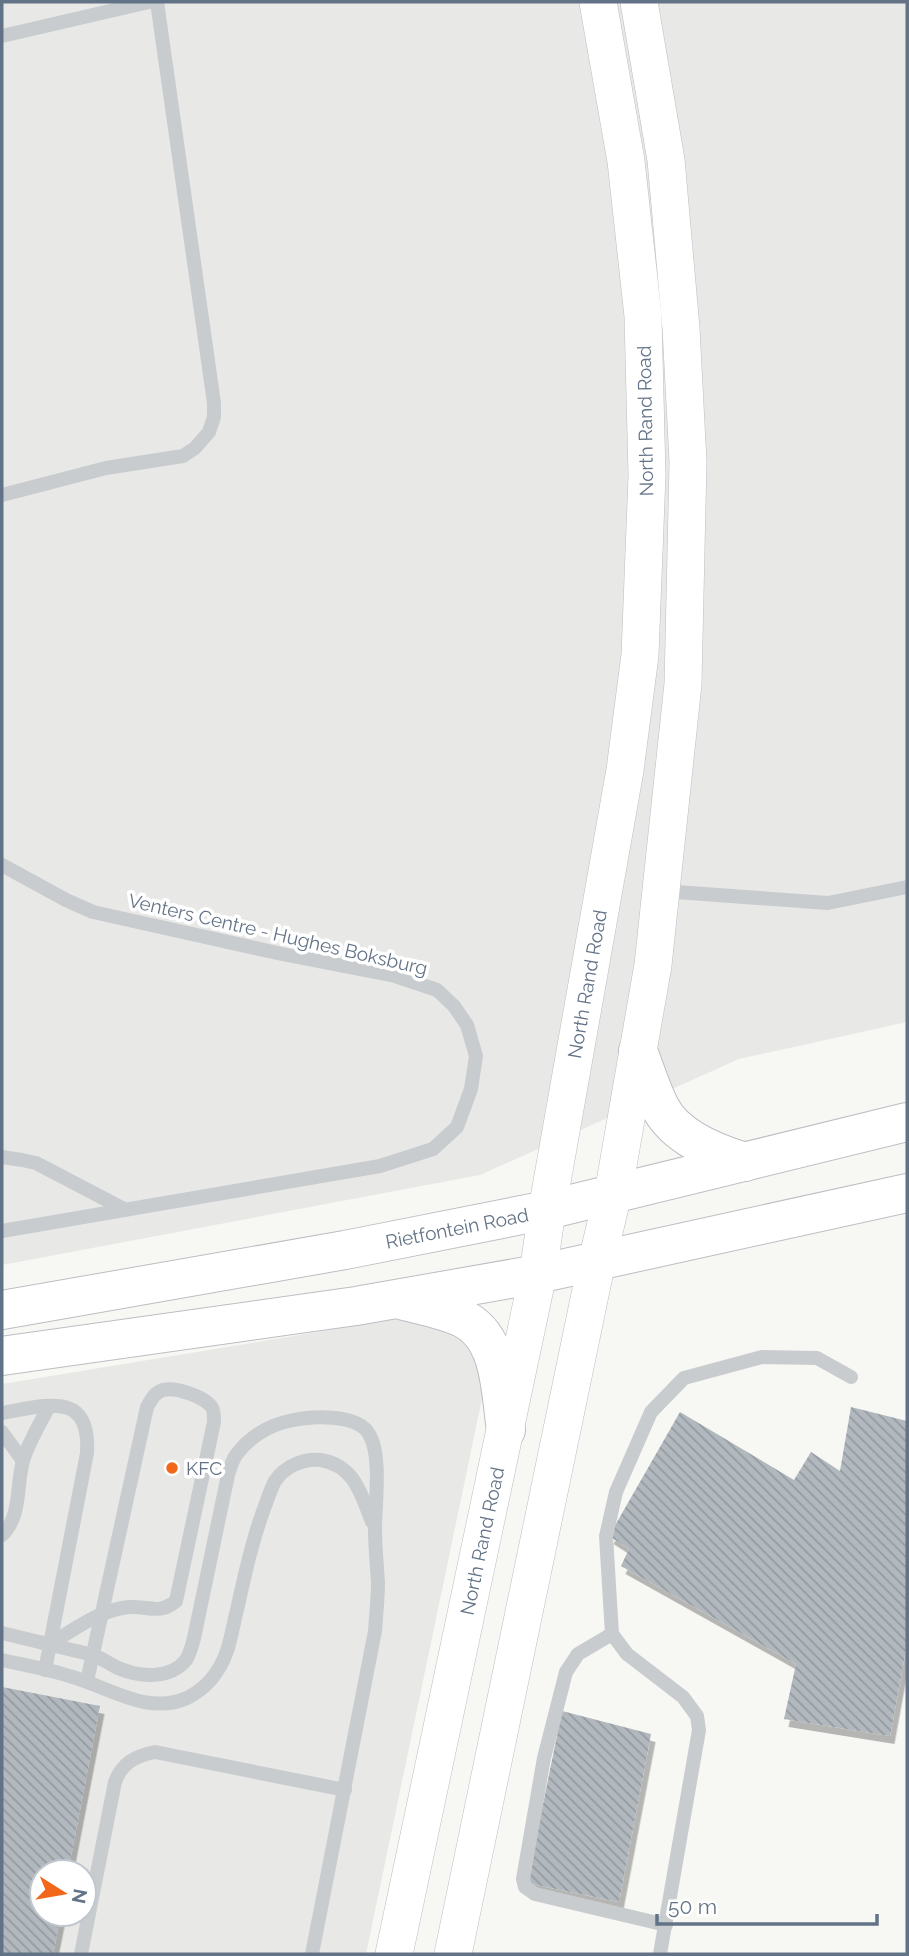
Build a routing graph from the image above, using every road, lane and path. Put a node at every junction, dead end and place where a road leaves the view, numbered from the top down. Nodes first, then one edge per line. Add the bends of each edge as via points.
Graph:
1 (149, 2) edge
2 (157, 2) edge
3 (598, 2) edge
4 (639, 2) edge
5 (2, 36) edge
6 (2, 495) edge
7 (2, 865) edge
8 (907, 887) edge
9 (660, 891) junction
10 (638, 1051) junction
11 (907, 1122) edge
12 (2, 1157) edge
13 (745, 1162) junction
14 (907, 1193) edge
15 (614, 1194) junction
16 (124, 1209) junction
17 (547, 1210) junction
18 (2, 1231) edge
19 (597, 1261) junction
20 (538, 1274) junction
21 (396, 1298) junction
22 (2, 1310) edge
23 (2, 1356) edge
24 (851, 1377) dead end
25 (49, 1406) junction
26 (2, 1413) edge
27 (506, 1430) junction
28 (2, 1432) edge
29 (23, 1461) junction
30 (375, 1530) junction
31 (2, 1535) edge
32 (102, 1613) junction
33 (2, 1633) edge
34 (612, 1634) junction
35 (50, 1644) junction
36 (93, 1655) junction
37 (2, 1660) edge
38 (45, 1670) junction
39 (87, 1681) junction
40 (345, 1790) junction
41 (666, 1925) junction
42 (81, 1954) edge
43 (312, 1954) edge
44 (394, 1954) edge
45 (453, 1954) edge
46 (660, 1954) edge

1 - 5 lane
2 - 6 lane via 214,417 209,432 183,456 106,468
3 - 17 main road, North Rand Road via 626,161 643,316 647,475 640,655 625,770
4 - 9 main road, North Rand Road via 666,160 688,462 683,684
7 - 16 lane, Venters Centre - Hughes Boksburg via 93,912 437,990 467,1025 476,1056 471,1089 457,1127 433,1149 380,1166
8 - 9 lane via 828,903
9 - 10 main road, North Rand Road
10 - 13 main road via 661,1109 682,1134
10 - 15 main road, North Rand Road
11 - 13 main road, Rietfontein Road
12 - 16 lane via 36,1163
13 - 15 main road, Rietfontein Road
14 - 19 main road
15 - 17 main road, Rietfontein Road
15 - 19 main road, North Rand Road
16 - 18 lane, Venters Centre - Hughes Boksburg
17 - 20 main road, North Rand Road
17 - 22 main road, Rietfontein Road
19 - 20 main road
19 - 45 main road, North Rand Road
20 - 21 main road
20 - 27 main road, North Rand Road
21 - 23 main road
21 - 27 main road via 462,1318 488,1341
24 - 34 lane via 817,1358 762,1357 684,1378 650,1412 616,1492 606,1536
25 - 26 lane
25 - 29 lane
25 - 35 lane via 79,1414 88,1436
27 - 44 main road, North Rand Road
28 - 29 lane
29 - 31 lane via 12,1523
30 - 36 lane via 377,1469 369,1432 356,1423 314,1417 275,1425 234,1457 187,1659 163,1675 150,1675 124,1671
30 - 39 lane via 355,1481 346,1471 332,1462 300,1461 276,1480 261,1517 228,1650 216,1675 186,1698 152,1704
30 - 40 lane via 375,1631
32 - 32 lane via 147,1407 162,1390 198,1396 214,1410 214,1422 176,1601 168,1608
32 - 35 lane
32 - 36 lane
33 - 35 lane
34 - 41 lane via 627,1654 682,1697 697,1716 697,1747
34 - 41 lane via 578,1654 566,1672 544,1758 524,1886 535,1894
35 - 36 lane
35 - 38 lane
36 - 39 lane
37 - 38 lane
38 - 39 lane
40 - 42 lane via 155,1752 139,1755 127,1763 115,1782
40 - 43 lane
41 - 46 lane

